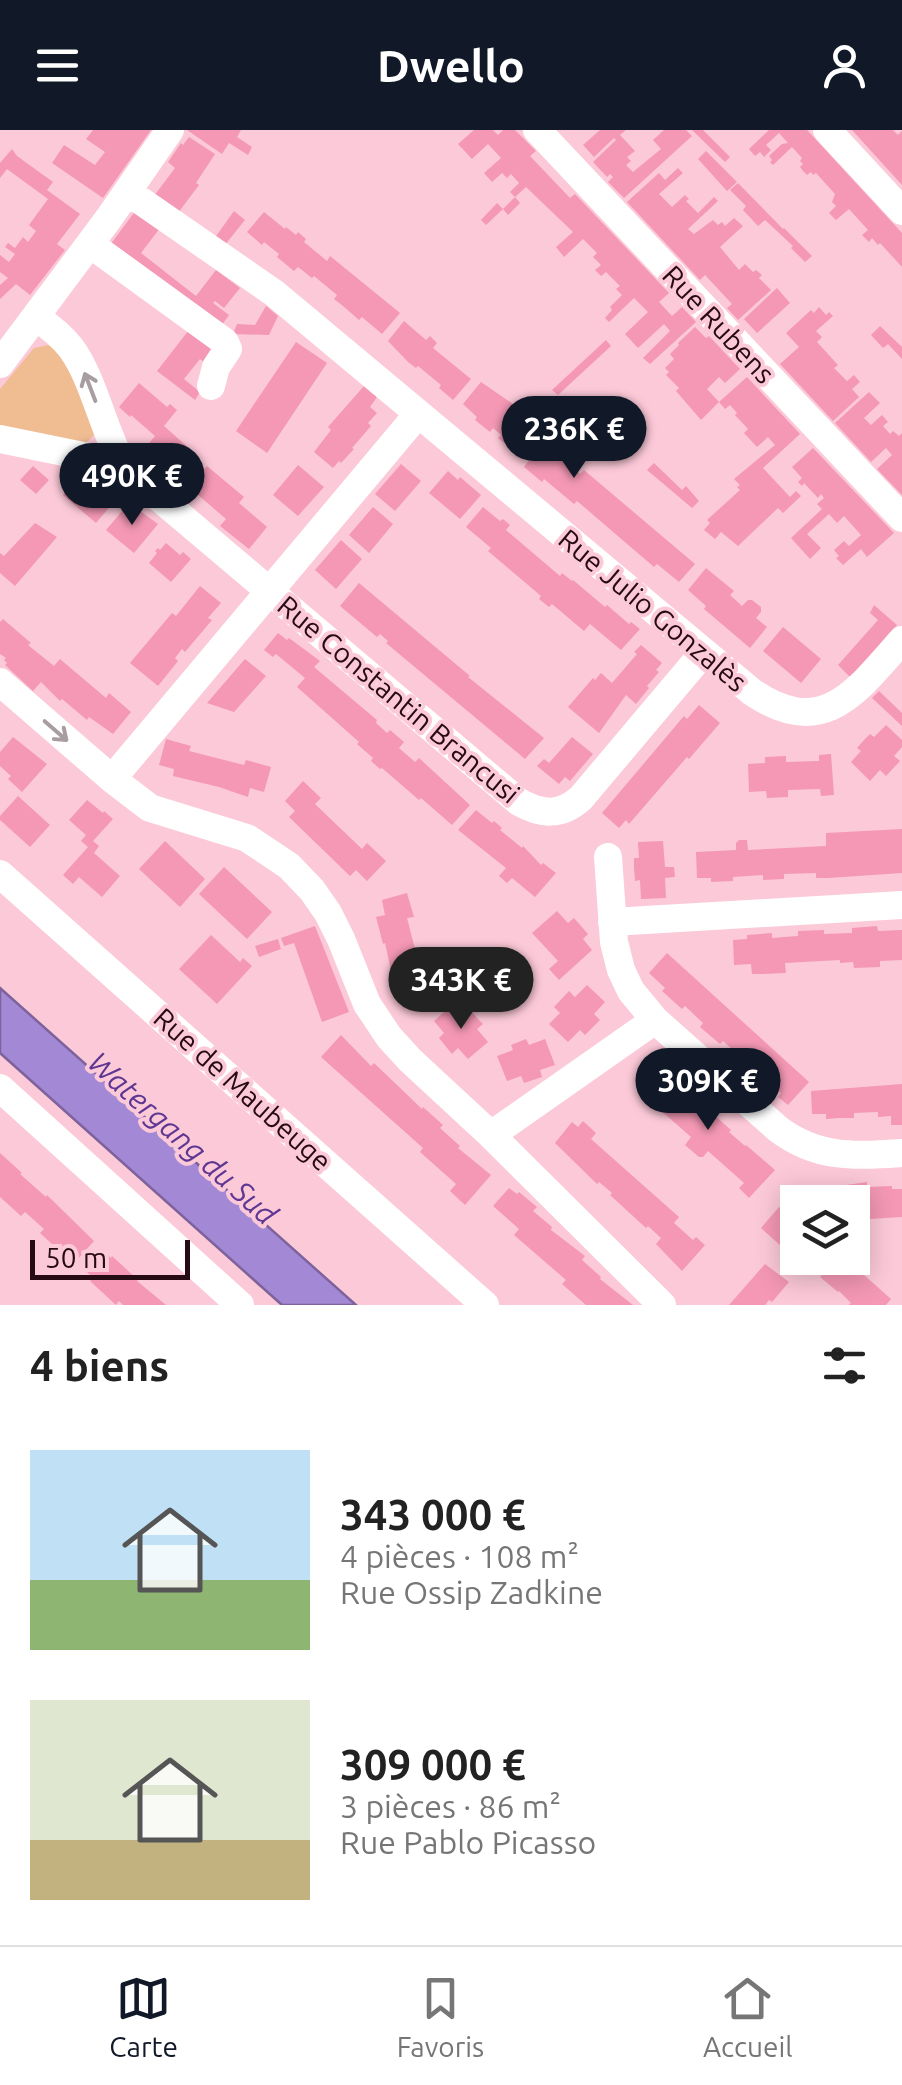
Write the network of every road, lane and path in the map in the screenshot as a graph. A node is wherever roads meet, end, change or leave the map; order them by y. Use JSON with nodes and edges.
{"nodes":[{"id":1,"x":170,"y":130,"type":"edge"},
{"id":2,"x":537,"y":130,"type":"edge"},
{"id":3,"x":828,"y":130,"type":"edge"},
{"id":4,"x":128,"y":192,"type":"junction"},
{"id":5,"x":902,"y":210,"type":"edge"},
{"id":6,"x":90,"y":244,"type":"junction"},
{"id":7,"x":36,"y":317,"type":"junction"},
{"id":8,"x":2,"y":358,"type":"edge"},
{"id":9,"x":211,"y":386,"type":"dead end"},
{"id":10,"x":418,"y":414,"type":"junction"},
{"id":11,"x":0,"y":439,"type":"edge"},
{"id":12,"x":126,"y":469,"type":"junction"},
{"id":13,"x":902,"y":518,"type":"edge"},
{"id":14,"x":270,"y":590,"type":"junction"},
{"id":15,"x":902,"y":640,"type":"edge"},
{"id":16,"x":704,"y":652,"type":"junction"},
{"id":17,"x":0,"y":682,"type":"edge"},
{"id":18,"x":112,"y":779,"type":"junction"},
{"id":19,"x":608,"y":857,"type":"dead end"},
{"id":20,"x":0,"y":874,"type":"edge"},
{"id":21,"x":902,"y":905,"type":"edge"},
{"id":22,"x":612,"y":922,"type":"junction"},
{"id":23,"x":655,"y":1020,"type":"junction"},
{"id":24,"x":0,"y":1088,"type":"edge"},
{"id":25,"x":491,"y":1135,"type":"junction"},
{"id":26,"x":902,"y":1154,"type":"edge"},
{"id":27,"x":240,"y":1305,"type":"edge"},
{"id":28,"x":485,"y":1305,"type":"edge"},
{"id":29,"x":662,"y":1305,"type":"edge"}],
"edges":[{"from":1,"to":4,"type":"street"},
{"from":2,"to":13,"type":"street","name":"Rue Rubens"},
{"from":3,"to":5,"type":"street"},
{"from":4,"to":6,"type":"street"},
{"from":4,"to":10,"type":"street","name":"Rue Julio Gonzalès"},
{"from":6,"to":7,"type":"street"},
{"from":6,"to":9,"type":"street"},
{"from":7,"to":8,"type":"street"},
{"from":12,"to":7,"type":"street","name":"Rue Constantin Brancusi","one_way":true},
{"from":10,"to":14,"type":"street"},
{"from":10,"to":16,"type":"street","name":"Rue Julio Gonzalès"},
{"from":11,"to":12,"type":"street","name":"Rue Constantin Brancusi"},
{"from":12,"to":14,"type":"street","name":"Rue Constantin Brancusi"},
{"from":14,"to":16,"type":"street","name":"Rue Constantin Brancusi"},
{"from":14,"to":18,"type":"street"},
{"from":15,"to":16,"type":"street","name":"Rue Julio Gonzalès"},
{"from":17,"to":18,"type":"street","one_way":true},
{"from":18,"to":25,"type":"street"},
{"from":19,"to":22,"type":"street"},
{"from":20,"to":28,"type":"street","name":"Rue de Maubeuge"},
{"from":21,"to":22,"type":"street"},
{"from":22,"to":23,"type":"street"},
{"from":23,"to":25,"type":"street"},
{"from":23,"to":26,"type":"street"},
{"from":24,"to":27,"type":"street"},
{"from":25,"to":29,"type":"street"}]}
